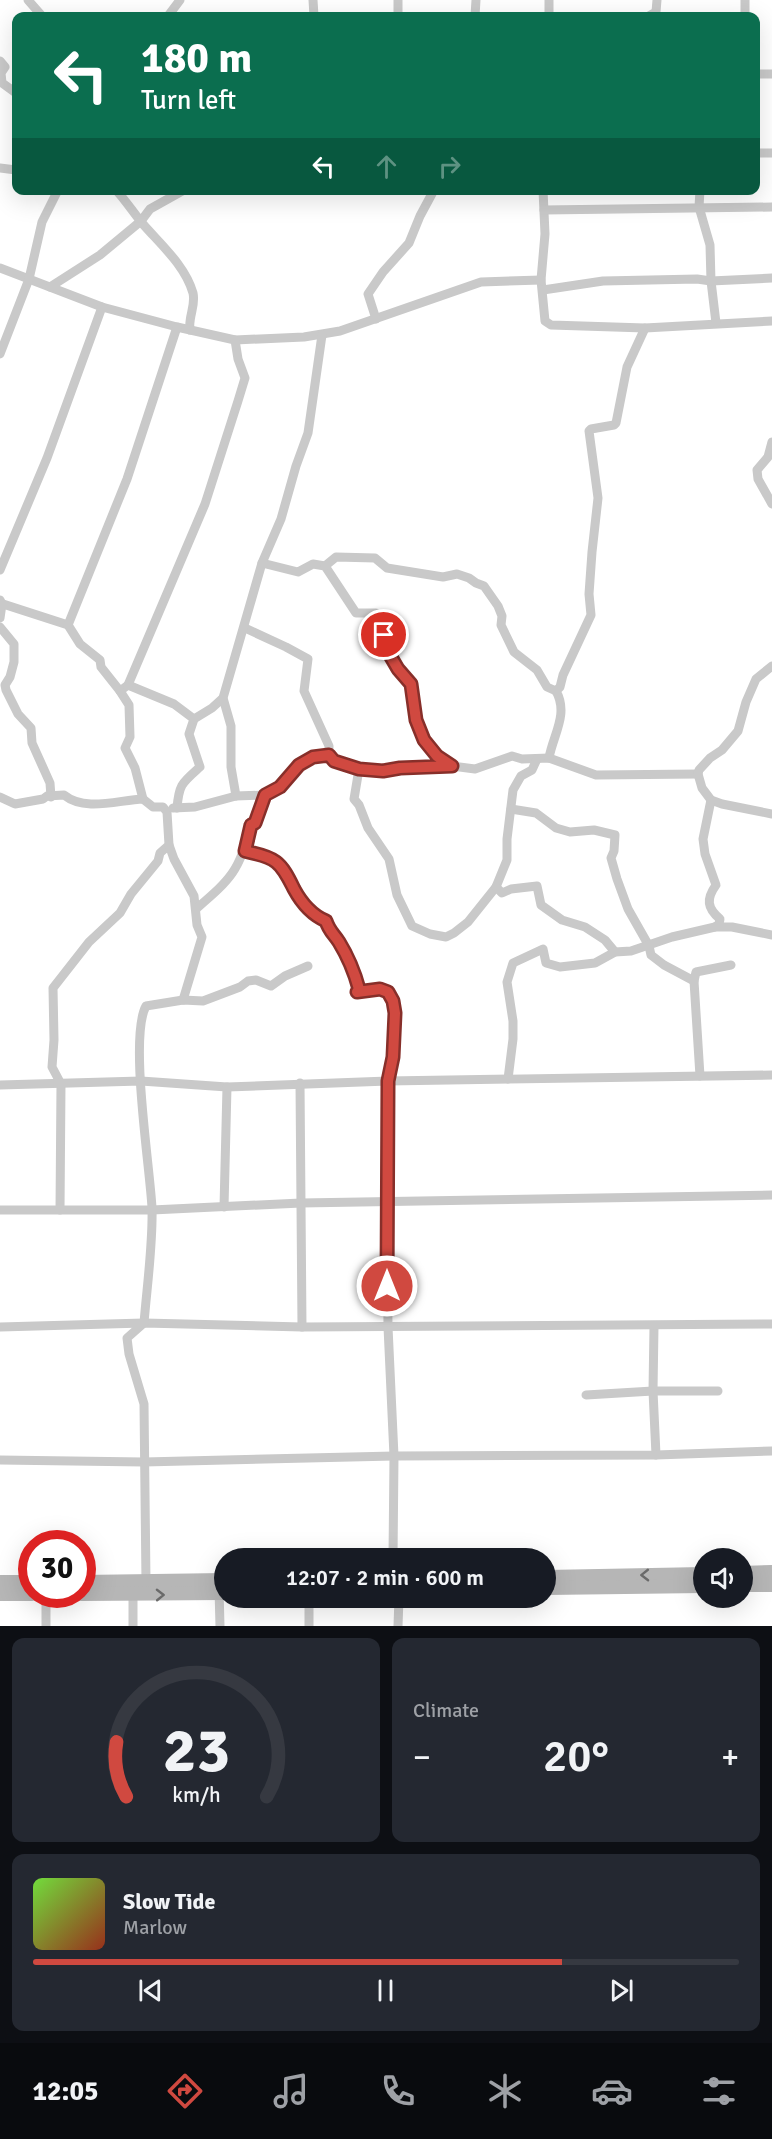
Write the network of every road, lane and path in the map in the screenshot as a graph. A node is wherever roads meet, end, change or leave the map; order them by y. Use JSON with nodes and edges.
{"nodes":[{"id":1,"x":28,"y":0,"type":"edge"},
{"id":2,"x":38,"y":12,"type":"edge"},
{"id":3,"x":0,"y":61,"type":"edge"},
{"id":4,"x":12,"y":90,"type":"edge"},
{"id":5,"x":56,"y":195,"type":"edge"},
{"id":6,"x":121,"y":195,"type":"edge"},
{"id":7,"x":175,"y":195,"type":"edge"},
{"id":8,"x":431,"y":195,"type":"edge"},
{"id":9,"x":543,"y":195,"type":"edge"},
{"id":10,"x":699,"y":195,"type":"edge"},
{"id":11,"x":699,"y":207,"type":"junction"},
{"id":12,"x":772,"y":207,"type":"edge"},
{"id":13,"x":544,"y":210,"type":"junction"},
{"id":14,"x":141,"y":221,"type":"junction"},
{"id":15,"x":0,"y":268,"type":"edge"},
{"id":16,"x":772,"y":278,"type":"edge"},
{"id":17,"x":29,"y":279,"type":"junction"},
{"id":18,"x":711,"y":281,"type":"junction"},
{"id":19,"x":542,"y":285,"type":"junction"},
{"id":20,"x":50,"y":286,"type":"junction"},
{"id":21,"x":102,"y":307,"type":"junction"},
{"id":22,"x":376,"y":319,"type":"junction"},
{"id":23,"x":772,"y":321,"type":"edge"},
{"id":24,"x":716,"y":323,"type":"junction"},
{"id":25,"x":177,"y":327,"type":"junction"},
{"id":26,"x":645,"y":328,"type":"junction"},
{"id":27,"x":190,"y":330,"type":"junction"},
{"id":28,"x":322,"y":335,"type":"junction"},
{"id":29,"x":235,"y":340,"type":"junction"},
{"id":30,"x":0,"y":354,"type":"edge"},
{"id":31,"x":772,"y":442,"type":"edge"},
{"id":32,"x":772,"y":504,"type":"edge"},
{"id":33,"x":262,"y":563,"type":"junction"},
{"id":34,"x":325,"y":566,"type":"junction"},
{"id":35,"x":0,"y":570,"type":"edge"},
{"id":36,"x":1,"y":602,"type":"edge"},
{"id":37,"x":0,"y":618,"type":"edge"},
{"id":38,"x":68,"y":625,"type":"junction"},
{"id":39,"x":0,"y":627,"type":"edge"},
{"id":40,"x":245,"y":628,"type":"junction"},
{"id":41,"x":772,"y":666,"type":"edge"},
{"id":42,"x":124,"y":688,"type":"junction"},
{"id":43,"x":556,"y":692,"type":"junction"},
{"id":44,"x":224,"y":698,"type":"junction"},
{"id":45,"x":194,"y":719,"type":"junction"},
{"id":46,"x":329,"y":755,"type":"junction"},
{"id":47,"x":549,"y":758,"type":"junction"},
{"id":48,"x":537,"y":759,"type":"junction"},
{"id":49,"x":452,"y":766,"type":"junction"},
{"id":50,"x":359,"y":769,"type":"junction"},
{"id":51,"x":698,"y":774,"type":"junction"},
{"id":52,"x":265,"y":795,"type":"junction"},
{"id":53,"x":236,"y":796,"type":"junction"},
{"id":54,"x":0,"y":797,"type":"edge"},
{"id":55,"x":51,"y":797,"type":"junction"},
{"id":56,"x":143,"y":799,"type":"junction"},
{"id":57,"x":711,"y":800,"type":"junction"},
{"id":58,"x":177,"y":808,"type":"junction"},
{"id":59,"x":511,"y":808,"type":"junction"},
{"id":60,"x":167,"y":812,"type":"junction"},
{"id":61,"x":772,"y":814,"type":"edge"},
{"id":62,"x":169,"y":845,"type":"junction"},
{"id":63,"x":245,"y":851,"type":"junction"},
{"id":64,"x":496,"y":887,"type":"junction"},
{"id":65,"x":197,"y":908,"type":"junction"},
{"id":66,"x":714,"y":927,"type":"junction"},
{"id":67,"x":772,"y":935,"type":"edge"},
{"id":68,"x":649,"y":946,"type":"junction"},
{"id":69,"x":615,"y":952,"type":"junction"},
{"id":70,"x":731,"y":965,"type":"dead end"},
{"id":71,"x":308,"y":966,"type":"dead end"},
{"id":72,"x":694,"y":981,"type":"junction"},
{"id":73,"x":183,"y":1000,"type":"junction"},
{"id":74,"x":772,"y":1075,"type":"edge"},
{"id":75,"x":700,"y":1076,"type":"junction"},
{"id":76,"x":508,"y":1079,"type":"junction"},
{"id":77,"x":141,"y":1081,"type":"junction"},
{"id":78,"x":388,"y":1081,"type":"junction"},
{"id":79,"x":300,"y":1083,"type":"junction"},
{"id":80,"x":61,"y":1084,"type":"junction"},
{"id":81,"x":0,"y":1085,"type":"edge"},
{"id":82,"x":227,"y":1087,"type":"junction"},
{"id":83,"x":772,"y":1195,"type":"edge"},
{"id":84,"x":301,"y":1203,"type":"junction"},
{"id":85,"x":387,"y":1203,"type":"junction"},
{"id":86,"x":224,"y":1207,"type":"junction"},
{"id":87,"x":0,"y":1210,"type":"edge"},
{"id":88,"x":60,"y":1210,"type":"junction"},
{"id":89,"x":152,"y":1210,"type":"junction"},
{"id":90,"x":144,"y":1323,"type":"junction"},
{"id":91,"x":772,"y":1324,"type":"edge"},
{"id":92,"x":654,"y":1326,"type":"junction"},
{"id":93,"x":0,"y":1327,"type":"edge"},
{"id":94,"x":302,"y":1327,"type":"junction"},
{"id":95,"x":388,"y":1327,"type":"junction"},
{"id":96,"x":653,"y":1391,"type":"junction"},
{"id":97,"x":718,"y":1391,"type":"dead end"},
{"id":98,"x":586,"y":1395,"type":"dead end"},
{"id":99,"x":772,"y":1451,"type":"edge"},
{"id":100,"x":656,"y":1455,"type":"junction"},
{"id":101,"x":394,"y":1456,"type":"junction"},
{"id":102,"x":0,"y":1460,"type":"edge"},
{"id":103,"x":144,"y":1462,"type":"junction"},
{"id":104,"x":393,"y":1548,"type":"edge"},
{"id":105,"x":772,"y":1572,"type":"edge"},
{"id":106,"x":753,"y":1573,"type":"edge"},
{"id":107,"x":693,"y":1575,"type":"edge"},
{"id":108,"x":556,"y":1578,"type":"edge"},
{"id":109,"x":609,"y":1581,"type":"junction"},
{"id":110,"x":0,"y":1582,"type":"edge"},
{"id":111,"x":18,"y":1582,"type":"edge"},
{"id":112,"x":96,"y":1583,"type":"edge"},
{"id":113,"x":693,"y":1585,"type":"edge"},
{"id":114,"x":753,"y":1585,"type":"edge"},
{"id":115,"x":772,"y":1585,"type":"edge"},
{"id":116,"x":137,"y":1586,"type":"junction"},
{"id":117,"x":214,"y":1586,"type":"edge"},
{"id":118,"x":556,"y":1587,"type":"edge"},
{"id":119,"x":96,"y":1592,"type":"edge"},
{"id":120,"x":0,"y":1594,"type":"edge"},
{"id":121,"x":18,"y":1594,"type":"edge"},
{"id":122,"x":46,"y":1608,"type":"edge"},
{"id":123,"x":221,"y":1608,"type":"edge"},
{"id":124,"x":309,"y":1608,"type":"edge"},
{"id":125,"x":399,"y":1608,"type":"edge"},
{"id":126,"x":46,"y":1626,"type":"edge"},
{"id":127,"x":133,"y":1626,"type":"edge"},
{"id":128,"x":220,"y":1626,"type":"edge"},
{"id":129,"x":309,"y":1626,"type":"edge"},
{"id":130,"x":398,"y":1626,"type":"edge"}],
"edges":[{"from":1,"to":2,"type":"street"},
{"from":3,"to":4,"type":"street"},
{"from":5,"to":17,"type":"street"},
{"from":6,"to":14,"type":"street"},
{"from":7,"to":14,"type":"street"},
{"from":8,"to":22,"type":"street"},
{"from":9,"to":13,"type":"street"},
{"from":10,"to":11,"type":"street"},
{"from":11,"to":12,"type":"street"},
{"from":11,"to":13,"type":"street"},
{"from":11,"to":18,"type":"street"},
{"from":13,"to":19,"type":"street"},
{"from":14,"to":20,"type":"street"},
{"from":14,"to":27,"type":"street"},
{"from":15,"to":17,"type":"street"},
{"from":16,"to":18,"type":"street"},
{"from":17,"to":20,"type":"street"},
{"from":17,"to":30,"type":"street"},
{"from":18,"to":19,"type":"street"},
{"from":18,"to":24,"type":"street"},
{"from":19,"to":22,"type":"street"},
{"from":19,"to":26,"type":"street"},
{"from":20,"to":21,"type":"street"},
{"from":21,"to":25,"type":"street"},
{"from":21,"to":35,"type":"street"},
{"from":22,"to":28,"type":"street"},
{"from":23,"to":24,"type":"street"},
{"from":24,"to":26,"type":"street"},
{"from":25,"to":27,"type":"street"},
{"from":25,"to":38,"type":"street"},
{"from":26,"to":43,"type":"street"},
{"from":27,"to":29,"type":"street"},
{"from":28,"to":29,"type":"street"},
{"from":28,"to":33,"type":"street"},
{"from":29,"to":42,"type":"street"},
{"from":31,"to":32,"type":"street"},
{"from":33,"to":34,"type":"street"},
{"from":33,"to":40,"type":"street"},
{"from":34,"to":43,"type":"street"},
{"from":34,"to":49,"type":"street"},
{"from":36,"to":37,"type":"street"},
{"from":36,"to":38,"type":"street"},
{"from":38,"to":42,"type":"street"},
{"from":39,"to":55,"type":"street"},
{"from":40,"to":44,"type":"street"},
{"from":40,"to":46,"type":"street"},
{"from":41,"to":51,"type":"street"},
{"from":42,"to":45,"type":"street"},
{"from":42,"to":56,"type":"street"},
{"from":43,"to":47,"type":"street"},
{"from":44,"to":45,"type":"street"},
{"from":44,"to":53,"type":"street"},
{"from":45,"to":58,"type":"street"},
{"from":46,"to":50,"type":"street"},
{"from":46,"to":52,"type":"street"},
{"from":47,"to":48,"type":"street"},
{"from":47,"to":51,"type":"street"},
{"from":48,"to":49,"type":"street"},
{"from":48,"to":59,"type":"street"},
{"from":49,"to":50,"type":"street"},
{"from":50,"to":64,"type":"street"},
{"from":51,"to":57,"type":"street"},
{"from":52,"to":53,"type":"street"},
{"from":52,"to":63,"type":"street"},
{"from":53,"to":58,"type":"street"},
{"from":54,"to":55,"type":"street"},
{"from":55,"to":56,"type":"street"},
{"from":56,"to":60,"type":"street"},
{"from":57,"to":61,"type":"street"},
{"from":57,"to":66,"type":"street"},
{"from":58,"to":60,"type":"street"},
{"from":59,"to":64,"type":"street"},
{"from":59,"to":68,"type":"street"},
{"from":60,"to":62,"type":"street"},
{"from":62,"to":65,"type":"street"},
{"from":62,"to":80,"type":"street"},
{"from":63,"to":65,"type":"street"},
{"from":63,"to":78,"type":"street"},
{"from":64,"to":69,"type":"street"},
{"from":65,"to":73,"type":"street"},
{"from":66,"to":67,"type":"street"},
{"from":66,"to":68,"type":"street"},
{"from":68,"to":69,"type":"street"},
{"from":68,"to":72,"type":"street"},
{"from":69,"to":76,"type":"street"},
{"from":70,"to":72,"type":"street"},
{"from":71,"to":73,"type":"street"},
{"from":72,"to":75,"type":"street"},
{"from":73,"to":77,"type":"street"},
{"from":74,"to":75,"type":"street"},
{"from":75,"to":76,"type":"street"},
{"from":76,"to":78,"type":"street"},
{"from":77,"to":80,"type":"street"},
{"from":77,"to":82,"type":"street"},
{"from":77,"to":89,"type":"street"},
{"from":78,"to":79,"type":"street"},
{"from":78,"to":85,"type":"street"},
{"from":79,"to":82,"type":"street"},
{"from":79,"to":84,"type":"street"},
{"from":80,"to":81,"type":"street"},
{"from":80,"to":88,"type":"street"},
{"from":82,"to":86,"type":"street"},
{"from":83,"to":85,"type":"street"},
{"from":84,"to":85,"type":"street"},
{"from":84,"to":86,"type":"street"},
{"from":84,"to":94,"type":"street"},
{"from":85,"to":95,"type":"street"},
{"from":86,"to":89,"type":"street"},
{"from":87,"to":88,"type":"street"},
{"from":88,"to":89,"type":"street"},
{"from":89,"to":90,"type":"street"},
{"from":90,"to":93,"type":"street"},
{"from":90,"to":94,"type":"street"},
{"from":90,"to":103,"type":"street"},
{"from":91,"to":92,"type":"street"},
{"from":92,"to":95,"type":"street"},
{"from":92,"to":96,"type":"street"},
{"from":94,"to":95,"type":"street"},
{"from":95,"to":101,"type":"street"},
{"from":96,"to":97,"type":"street"},
{"from":96,"to":98,"type":"street"},
{"from":96,"to":100,"type":"street"},
{"from":99,"to":100,"type":"street"},
{"from":100,"to":101,"type":"street"},
{"from":101,"to":103,"type":"street"},
{"from":101,"to":104,"type":"street"},
{"from":102,"to":103,"type":"street"},
{"from":103,"to":116,"type":"street"},
{"from":105,"to":106,"type":"main road"},
{"from":107,"to":109,"type":"main road","one_way":true},
{"from":108,"to":109,"type":"main road"},
{"from":109,"to":113,"type":"main road"},
{"from":109,"to":118,"type":"main road"},
{"from":110,"to":111,"type":"main road"},
{"from":112,"to":116,"type":"main road"},
{"from":114,"to":115,"type":"main road"},
{"from":116,"to":117,"type":"main road"},
{"from":116,"to":119,"type":"main road"},
{"from":116,"to":127,"type":"street"},
{"from":120,"to":121,"type":"main road"},
{"from":122,"to":126,"type":"street"},
{"from":123,"to":128,"type":"street"},
{"from":124,"to":129,"type":"street"},
{"from":125,"to":130,"type":"street"}]}
